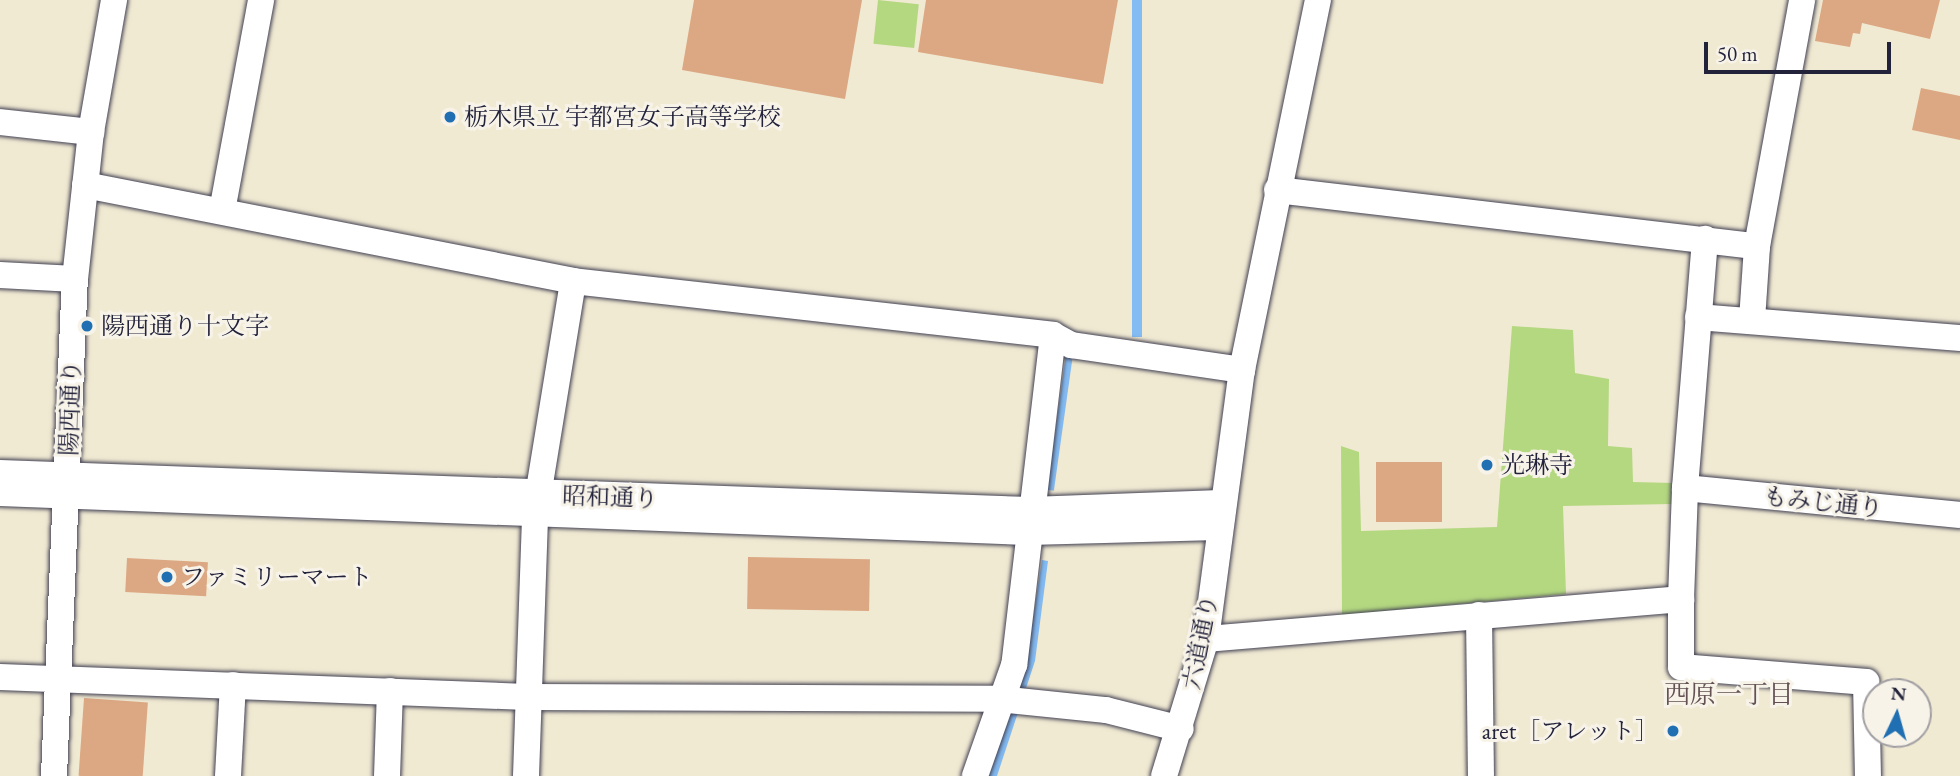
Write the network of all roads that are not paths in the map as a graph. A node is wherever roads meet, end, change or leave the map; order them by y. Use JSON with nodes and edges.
{"nodes":[{"id":1,"x":114,"y":0,"type":"edge"},
{"id":2,"x":261,"y":0,"type":"edge"},
{"id":3,"x":1318,"y":0,"type":"edge"},
{"id":4,"x":1802,"y":0,"type":"edge"},
{"id":5,"x":0,"y":122,"type":"edge"},
{"id":6,"x":91,"y":132,"type":"junction"},
{"id":7,"x":85,"y":185,"type":"junction"},
{"id":8,"x":1277,"y":190,"type":"junction"},
{"id":9,"x":222,"y":211,"type":"junction"},
{"id":10,"x":1705,"y":239,"type":"junction"},
{"id":11,"x":1757,"y":246,"type":"junction"},
{"id":12,"x":0,"y":275,"type":"edge"},
{"id":13,"x":75,"y":279,"type":"junction"},
{"id":14,"x":573,"y":281,"type":"junction"},
{"id":15,"x":1698,"y":317,"type":"junction"},
{"id":16,"x":1752,"y":320,"type":"junction"},
{"id":17,"x":1053,"y":335,"type":"junction"},
{"id":18,"x":1960,"y":338,"type":"edge"},
{"id":19,"x":1241,"y":370,"type":"junction"},
{"id":20,"x":0,"y":474,"type":"edge"},
{"id":21,"x":67,"y":486,"type":"junction"},
{"id":22,"x":1685,"y":488,"type":"junction"},
{"id":23,"x":0,"y":493,"type":"edge"},
{"id":24,"x":536,"y":504,"type":"junction"},
{"id":25,"x":1219,"y":515,"type":"junction"},
{"id":26,"x":1960,"y":515,"type":"edge"},
{"id":27,"x":1029,"y":521,"type":"junction"},
{"id":28,"x":1681,"y":599,"type":"junction"},
{"id":29,"x":1479,"y":615,"type":"junction"},
{"id":30,"x":1206,"y":639,"type":"junction"},
{"id":31,"x":0,"y":677,"type":"edge"},
{"id":32,"x":58,"y":677,"type":"junction"},
{"id":33,"x":233,"y":685,"type":"junction"},
{"id":34,"x":390,"y":691,"type":"junction"},
{"id":35,"x":527,"y":697,"type":"junction"},
{"id":36,"x":999,"y":699,"type":"junction"},
{"id":37,"x":1181,"y":729,"type":"junction"},
{"id":38,"x":54,"y":776,"type":"edge"},
{"id":39,"x":229,"y":776,"type":"edge"},
{"id":40,"x":387,"y":776,"type":"edge"},
{"id":41,"x":526,"y":776,"type":"edge"},
{"id":42,"x":975,"y":776,"type":"edge"},
{"id":43,"x":1164,"y":776,"type":"edge"},
{"id":44,"x":1481,"y":776,"type":"edge"},
{"id":45,"x":1868,"y":776,"type":"edge"}],
"edges":[{"from":1,"to":6,"type":"street","name":"陽西通り"},
{"from":2,"to":9,"type":"street"},
{"from":3,"to":8,"type":"street","name":"六道通り"},
{"from":4,"to":11,"type":"street"},
{"from":5,"to":6,"type":"street"},
{"from":6,"to":7,"type":"street","name":"陽西通り"},
{"from":7,"to":9,"type":"street"},
{"from":7,"to":13,"type":"street","name":"陽西通り"},
{"from":8,"to":10,"type":"street"},
{"from":8,"to":19,"type":"street","name":"六道通り"},
{"from":9,"to":14,"type":"street"},
{"from":10,"to":11,"type":"street"},
{"from":10,"to":15,"type":"street"},
{"from":11,"to":16,"type":"street"},
{"from":12,"to":13,"type":"street"},
{"from":13,"to":21,"type":"street","name":"陽西通り"},
{"from":14,"to":17,"type":"street"},
{"from":14,"to":24,"type":"street"},
{"from":15,"to":16,"type":"street"},
{"from":15,"to":22,"type":"street"},
{"from":16,"to":18,"type":"street"},
{"from":17,"to":19,"type":"street"},
{"from":17,"to":27,"type":"street"},
{"from":19,"to":25,"type":"street","name":"六道通り"},
{"from":20,"to":21,"type":"street","name":"昭和通り"},
{"from":21,"to":23,"type":"street","name":"昭和通り"},
{"from":21,"to":24,"type":"street","name":"昭和通り"},
{"from":21,"to":32,"type":"street","name":"陽西通り"},
{"from":22,"to":26,"type":"street","name":"もみじ通り"},
{"from":22,"to":28,"type":"street"},
{"from":24,"to":27,"type":"street","name":"昭和通り"},
{"from":24,"to":35,"type":"street"},
{"from":25,"to":27,"type":"street","name":"昭和通り"},
{"from":25,"to":30,"type":"street","name":"六道通り"},
{"from":27,"to":36,"type":"street"},
{"from":28,"to":29,"type":"street"},
{"from":28,"to":45,"type":"street"},
{"from":29,"to":30,"type":"street"},
{"from":29,"to":44,"type":"street"},
{"from":30,"to":37,"type":"street","name":"六道通り"},
{"from":31,"to":32,"type":"street"},
{"from":32,"to":33,"type":"street"},
{"from":32,"to":38,"type":"street","name":"陽西通り"},
{"from":33,"to":34,"type":"street"},
{"from":33,"to":39,"type":"street"},
{"from":34,"to":35,"type":"street"},
{"from":34,"to":40,"type":"street"},
{"from":35,"to":36,"type":"street"},
{"from":35,"to":41,"type":"street"},
{"from":36,"to":37,"type":"street"},
{"from":36,"to":42,"type":"street"},
{"from":37,"to":43,"type":"street","name":"六道通り"}]}
